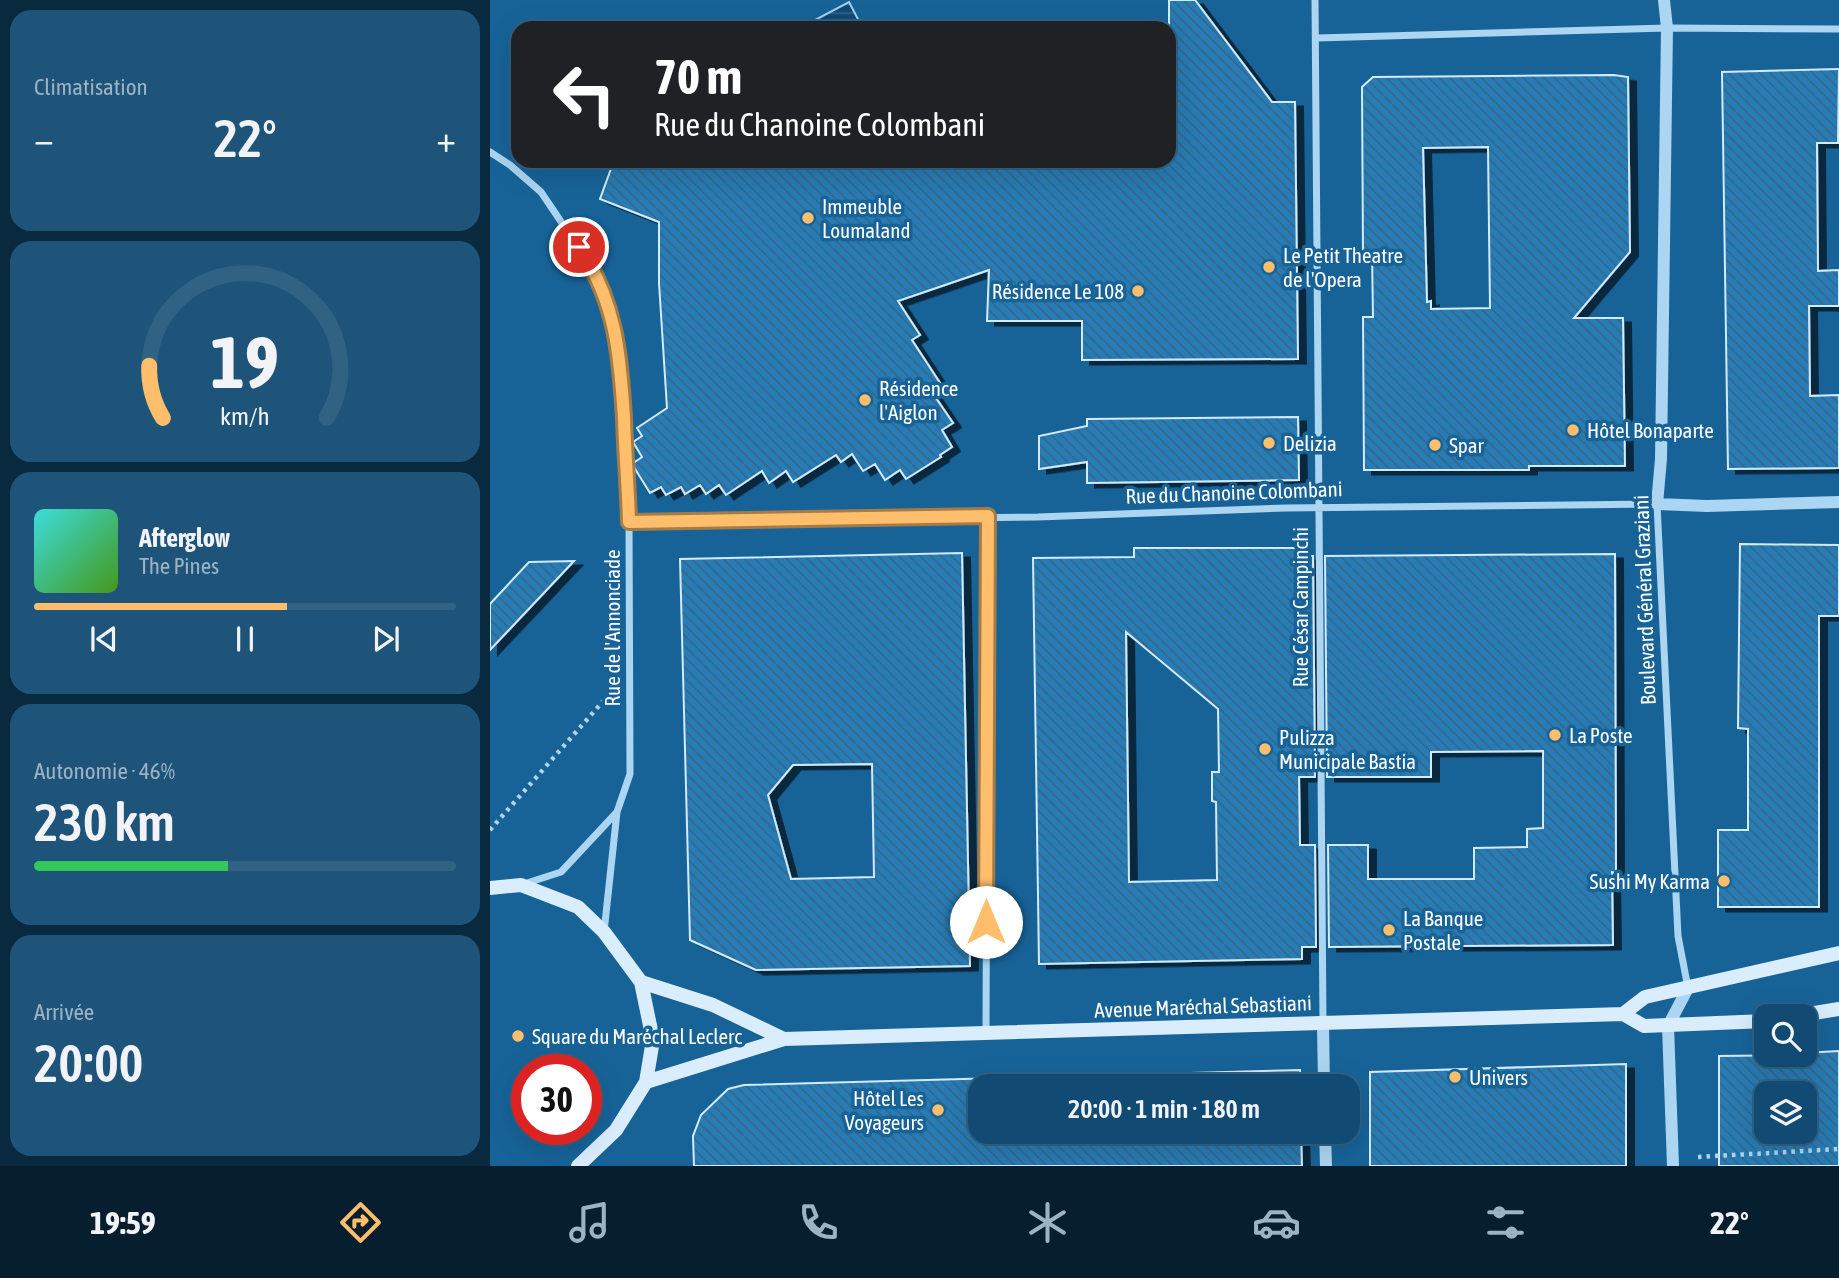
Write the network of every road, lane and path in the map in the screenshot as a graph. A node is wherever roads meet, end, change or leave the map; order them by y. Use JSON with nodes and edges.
{"nodes":[{"id":1,"x":1315,"y":0,"type":"edge"},
{"id":2,"x":1664,"y":0,"type":"edge"},
{"id":3,"x":1667,"y":28,"type":"junction"},
{"id":4,"x":1839,"y":29,"type":"edge"},
{"id":5,"x":1317,"y":38,"type":"junction"},
{"id":6,"x":490,"y":152,"type":"edge"},
{"id":7,"x":511,"y":166,"type":"edge"},
{"id":8,"x":513,"y":168,"type":"edge"},
{"id":9,"x":1839,"y":502,"type":"edge"},
{"id":10,"x":1657,"y":504,"type":"junction"},
{"id":11,"x":1319,"y":508,"type":"junction"},
{"id":12,"x":988,"y":516,"type":"junction"},
{"id":13,"x":629,"y":522,"type":"junction"},
{"id":14,"x":630,"y":677,"type":"junction"},
{"id":15,"x":617,"y":812,"type":"junction"},
{"id":16,"x":490,"y":830,"type":"edge"},
{"id":17,"x":521,"y":885,"type":"junction"},
{"id":18,"x":490,"y":888,"type":"edge"},
{"id":19,"x":604,"y":933,"type":"junction"},
{"id":20,"x":1839,"y":953,"type":"edge"},
{"id":21,"x":640,"y":982,"type":"junction"},
{"id":22,"x":1688,"y":988,"type":"junction"},
{"id":23,"x":1839,"y":1009,"type":"edge"},
{"id":24,"x":1817,"y":1013,"type":"edge"},
{"id":25,"x":1623,"y":1014,"type":"junction"},
{"id":26,"x":1754,"y":1022,"type":"edge"},
{"id":27,"x":1323,"y":1024,"type":"junction"},
{"id":28,"x":1668,"y":1026,"type":"junction"},
{"id":29,"x":986,"y":1033,"type":"junction"},
{"id":30,"x":784,"y":1039,"type":"junction"},
{"id":31,"x":1324,"y":1074,"type":"edge"},
{"id":32,"x":646,"y":1082,"type":"junction"},
{"id":33,"x":1325,"y":1144,"type":"edge"},
{"id":34,"x":1839,"y":1149,"type":"edge"},
{"id":35,"x":1673,"y":1162,"type":"edge"},
{"id":36,"x":579,"y":1166,"type":"edge"},
{"id":37,"x":1326,"y":1166,"type":"edge"}],
"edges":[{"from":1,"to":5,"type":"street","name":"Rue César Campinchi"},
{"from":2,"to":3,"type":"street","name":"Boulevard Général Graziani"},
{"from":3,"to":4,"type":"street"},
{"from":3,"to":5,"type":"street"},
{"from":3,"to":10,"type":"street","name":"Boulevard Général Graziani"},
{"from":5,"to":11,"type":"street","name":"Rue César Campinchi"},
{"from":6,"to":7,"type":"street","name":"Rue de l'Annonciade"},
{"from":8,"to":13,"type":"street","name":"Rue de l'Annonciade"},
{"from":9,"to":10,"type":"street","name":"Rue du Chanoine Colombani"},
{"from":10,"to":11,"type":"street","name":"Rue du Chanoine Colombani"},
{"from":10,"to":22,"type":"street","name":"Boulevard Général Graziani"},
{"from":11,"to":12,"type":"street","name":"Rue du Chanoine Colombani"},
{"from":11,"to":27,"type":"street","name":"Rue César Campinchi"},
{"from":12,"to":13,"type":"street","name":"Rue du Chanoine Colombani"},
{"from":12,"to":29,"type":"street"},
{"from":13,"to":14,"type":"street","name":"Rue de l'Annonciade"},
{"from":14,"to":15,"type":"street","name":"Rue de l'Annonciade"},
{"from":14,"to":16,"type":"path"},
{"from":15,"to":17,"type":"street","name":"Rue de l'Annonciade"},
{"from":15,"to":19,"type":"street","name":"Rue de l'Annonciade"},
{"from":17,"to":18,"type":"main road"},
{"from":17,"to":19,"type":"main road"},
{"from":19,"to":21,"type":"main road"},
{"from":20,"to":22,"type":"main road"},
{"from":21,"to":30,"type":"main road","name":"Avenue Maréchal Sebastiani"},
{"from":21,"to":32,"type":"main road"},
{"from":22,"to":25,"type":"main road"},
{"from":22,"to":28,"type":"street"},
{"from":23,"to":24,"type":"main road"},
{"from":25,"to":27,"type":"main road","name":"Avenue Maréchal Sebastiani"},
{"from":25,"to":28,"type":"main road","name":"Avenue Maréchal Sebastiani"},
{"from":26,"to":28,"type":"main road","name":"Avenue Maréchal Sebastiani"},
{"from":27,"to":29,"type":"main road","name":"Avenue Maréchal Sebastiani"},
{"from":27,"to":31,"type":"street","name":"Rue César Campinchi"},
{"from":28,"to":35,"type":"street"},
{"from":29,"to":30,"type":"main road","name":"Avenue Maréchal Sebastiani"},
{"from":30,"to":32,"type":"main road","name":"Avenue Maréchal Sebastiani"},
{"from":32,"to":36,"type":"main road"},
{"from":33,"to":37,"type":"street"},
{"from":34,"to":35,"type":"path"}]}
